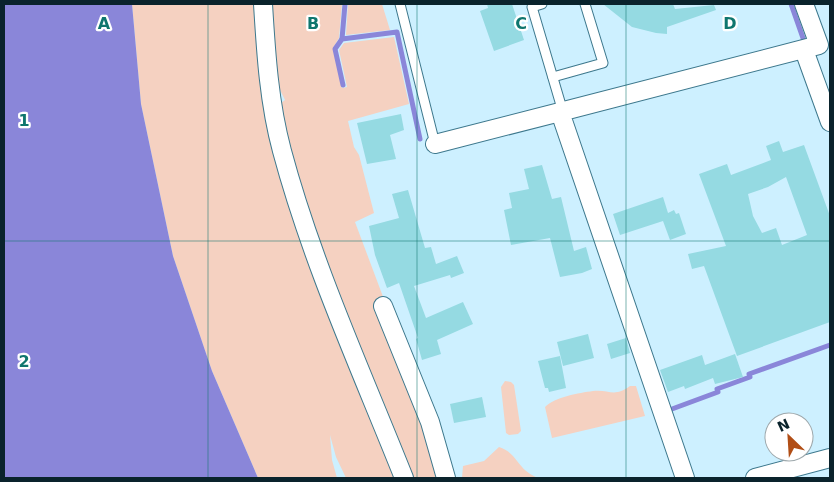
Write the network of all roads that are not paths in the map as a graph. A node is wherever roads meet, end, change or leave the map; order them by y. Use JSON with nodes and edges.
{"nodes":[{"id":1,"x":263,"y":4,"type":"edge"},
{"id":2,"x":400,"y":4,"type":"edge"},
{"id":3,"x":542,"y":4,"type":"edge"},
{"id":4,"x":586,"y":4,"type":"edge"},
{"id":5,"x":804,"y":4,"type":"edge"},
{"id":6,"x":804,"y":50,"type":"junction"},
{"id":7,"x":553,"y":78,"type":"junction"},
{"id":8,"x":562,"y":112,"type":"junction"},
{"id":9,"x":830,"y":122,"type":"edge"},
{"id":10,"x":435,"y":144,"type":"joint"},
{"id":11,"x":383,"y":306,"type":"dead end"},
{"id":12,"x":830,"y":458,"type":"edge"},
{"id":13,"x":404,"y":478,"type":"edge"},
{"id":14,"x":446,"y":478,"type":"edge"},
{"id":15,"x":685,"y":478,"type":"edge"},
{"id":16,"x":755,"y":478,"type":"edge"}],
"edges":[{"from":1,"to":13,"type":"street"},
{"from":2,"to":10,"type":"lane"},
{"from":3,"to":7,"type":"lane"},
{"from":4,"to":7,"type":"lane"},
{"from":5,"to":6,"type":"street"},
{"from":6,"to":8,"type":"street"},
{"from":6,"to":9,"type":"street"},
{"from":7,"to":8,"type":"lane"},
{"from":8,"to":10,"type":"street"},
{"from":8,"to":15,"type":"street"},
{"from":11,"to":14,"type":"street"},
{"from":12,"to":16,"type":"street"}]}
